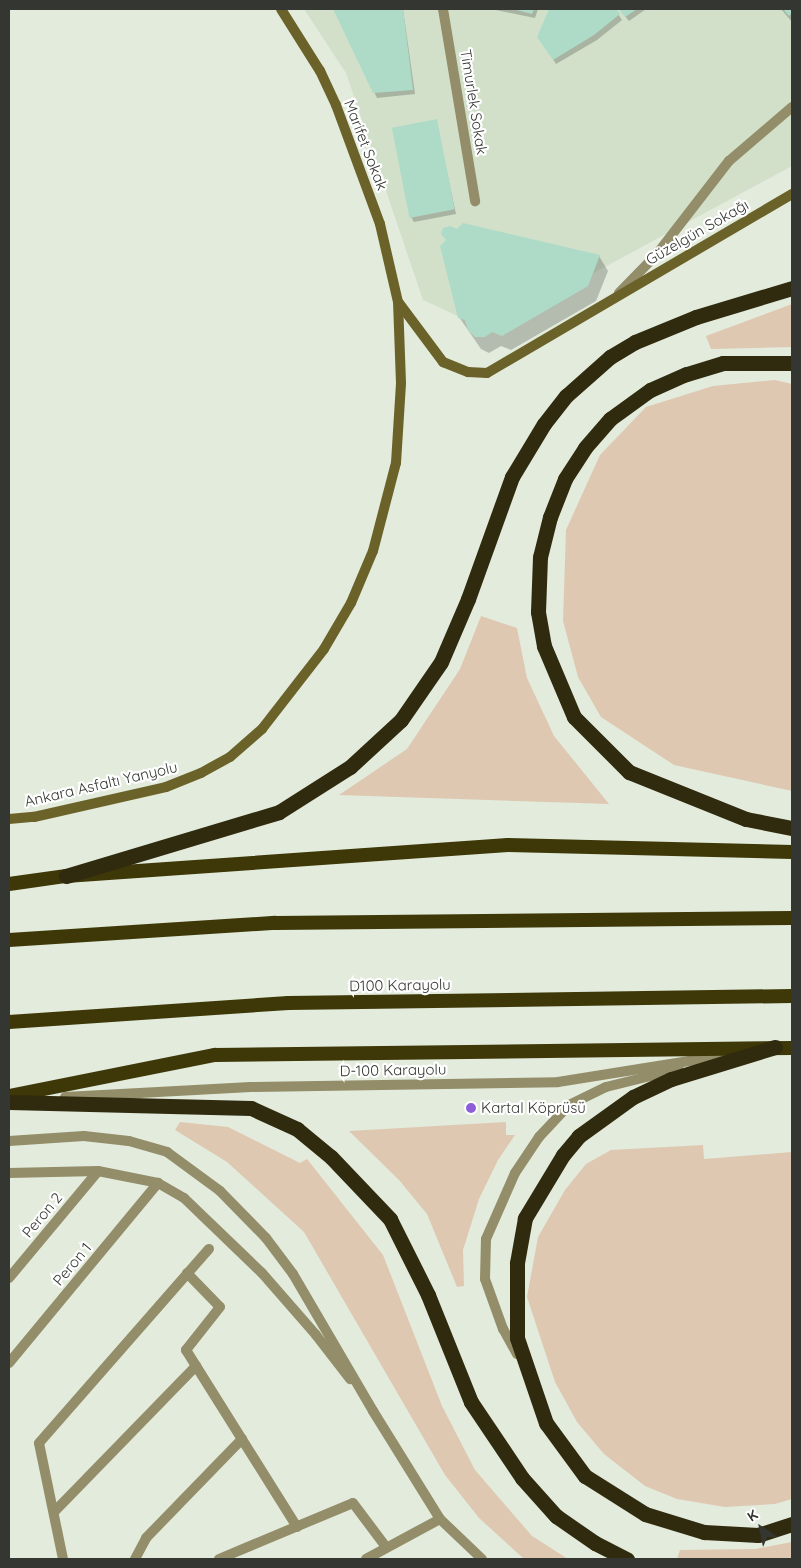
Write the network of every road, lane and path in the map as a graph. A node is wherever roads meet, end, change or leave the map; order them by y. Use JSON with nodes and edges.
{"nodes":[{"id":1,"x":281,"y":9,"type":"edge"},
{"id":2,"x":443,"y":9,"type":"edge"},
{"id":3,"x":792,"y":107,"type":"edge"},
{"id":4,"x":792,"y":194,"type":"edge"},
{"id":5,"x":475,"y":201,"type":"dead end"},
{"id":6,"x":792,"y":288,"type":"edge"},
{"id":7,"x":616,"y":296,"type":"junction"},
{"id":8,"x":398,"y":302,"type":"junction"},
{"id":9,"x":792,"y":363,"type":"edge"},
{"id":10,"x":9,"y":819,"type":"edge"},
{"id":11,"x":792,"y":828,"type":"edge"},
{"id":12,"x":792,"y":852,"type":"edge"},
{"id":13,"x":66,"y":876,"type":"junction"},
{"id":14,"x":9,"y":884,"type":"edge"},
{"id":15,"x":792,"y":918,"type":"edge"},
{"id":16,"x":9,"y":940,"type":"edge"},
{"id":17,"x":792,"y":996,"type":"edge"},
{"id":18,"x":9,"y":1022,"type":"edge"},
{"id":19,"x":775,"y":1047,"type":"junction"},
{"id":20,"x":792,"y":1048,"type":"edge"},
{"id":21,"x":9,"y":1099,"type":"edge"},
{"id":22,"x":9,"y":1141,"type":"edge"},
{"id":23,"x":98,"y":1171,"type":"junction"},
{"id":24,"x":13,"y":1173,"type":"edge"},
{"id":25,"x":9,"y":1182,"type":"edge"},
{"id":26,"x":158,"y":1183,"type":"junction"},
{"id":27,"x":209,"y":1249,"type":"dead end"},
{"id":28,"x":188,"y":1273,"type":"junction"},
{"id":29,"x":9,"y":1278,"type":"edge"},
{"id":30,"x":9,"y":1363,"type":"edge"},
{"id":31,"x":196,"y":1366,"type":"junction"},
{"id":32,"x":525,"y":1368,"type":"junction"},
{"id":33,"x":373,"y":1411,"type":"junction"},
{"id":34,"x":242,"y":1439,"type":"junction"},
{"id":35,"x":54,"y":1512,"type":"junction"},
{"id":36,"x":440,"y":1519,"type":"junction"},
{"id":37,"x":792,"y":1524,"type":"edge"},
{"id":38,"x":297,"y":1527,"type":"junction"},
{"id":39,"x":386,"y":1548,"type":"junction"},
{"id":40,"x":63,"y":1559,"type":"edge"},
{"id":41,"x":135,"y":1559,"type":"edge"},
{"id":42,"x":220,"y":1559,"type":"edge"},
{"id":43,"x":366,"y":1559,"type":"edge"},
{"id":44,"x":482,"y":1559,"type":"edge"},
{"id":45,"x":627,"y":1559,"type":"edge"}],
"edges":[{"from":1,"to":8,"type":"main road","name":"Marifet Sokak"},
{"from":2,"to":5,"type":"street","name":"Timurlek Sokak"},
{"from":3,"to":7,"type":"street"},
{"from":4,"to":7,"type":"main road","name":"Güzelgün Sokağı"},
{"from":6,"to":13,"type":"highway"},
{"from":7,"to":8,"type":"main road","name":"Güzelgün Sokağı"},
{"from":8,"to":10,"type":"main road","name":"Ankara Asfaltı Yanyolu"},
{"from":9,"to":11,"type":"highway"},
{"from":12,"to":13,"type":"highway"},
{"from":13,"to":14,"type":"highway"},
{"from":15,"to":16,"type":"highway"},
{"from":17,"to":18,"type":"highway","name":"D100 Karayolu"},
{"from":19,"to":20,"type":"highway"},
{"from":19,"to":21,"type":"street","name":"D-100 Karayolu"},
{"from":19,"to":21,"type":"highway"},
{"from":19,"to":32,"type":"highway"},
{"from":19,"to":32,"type":"street"},
{"from":21,"to":45,"type":"highway"},
{"from":22,"to":33,"type":"street"},
{"from":23,"to":24,"type":"street"},
{"from":23,"to":26,"type":"street"},
{"from":23,"to":29,"type":"street","name":"Peron 2"},
{"from":24,"to":25,"type":"street"},
{"from":26,"to":30,"type":"street","name":"Peron 1"},
{"from":26,"to":33,"type":"street"},
{"from":27,"to":28,"type":"street"},
{"from":28,"to":31,"type":"street"},
{"from":28,"to":35,"type":"street"},
{"from":31,"to":34,"type":"street"},
{"from":31,"to":35,"type":"street"},
{"from":32,"to":37,"type":"highway"},
{"from":33,"to":36,"type":"street"},
{"from":34,"to":38,"type":"street"},
{"from":34,"to":41,"type":"street"},
{"from":35,"to":40,"type":"street"},
{"from":36,"to":39,"type":"street"},
{"from":36,"to":44,"type":"street"},
{"from":38,"to":39,"type":"street"},
{"from":38,"to":42,"type":"street"},
{"from":39,"to":43,"type":"street"}]}
